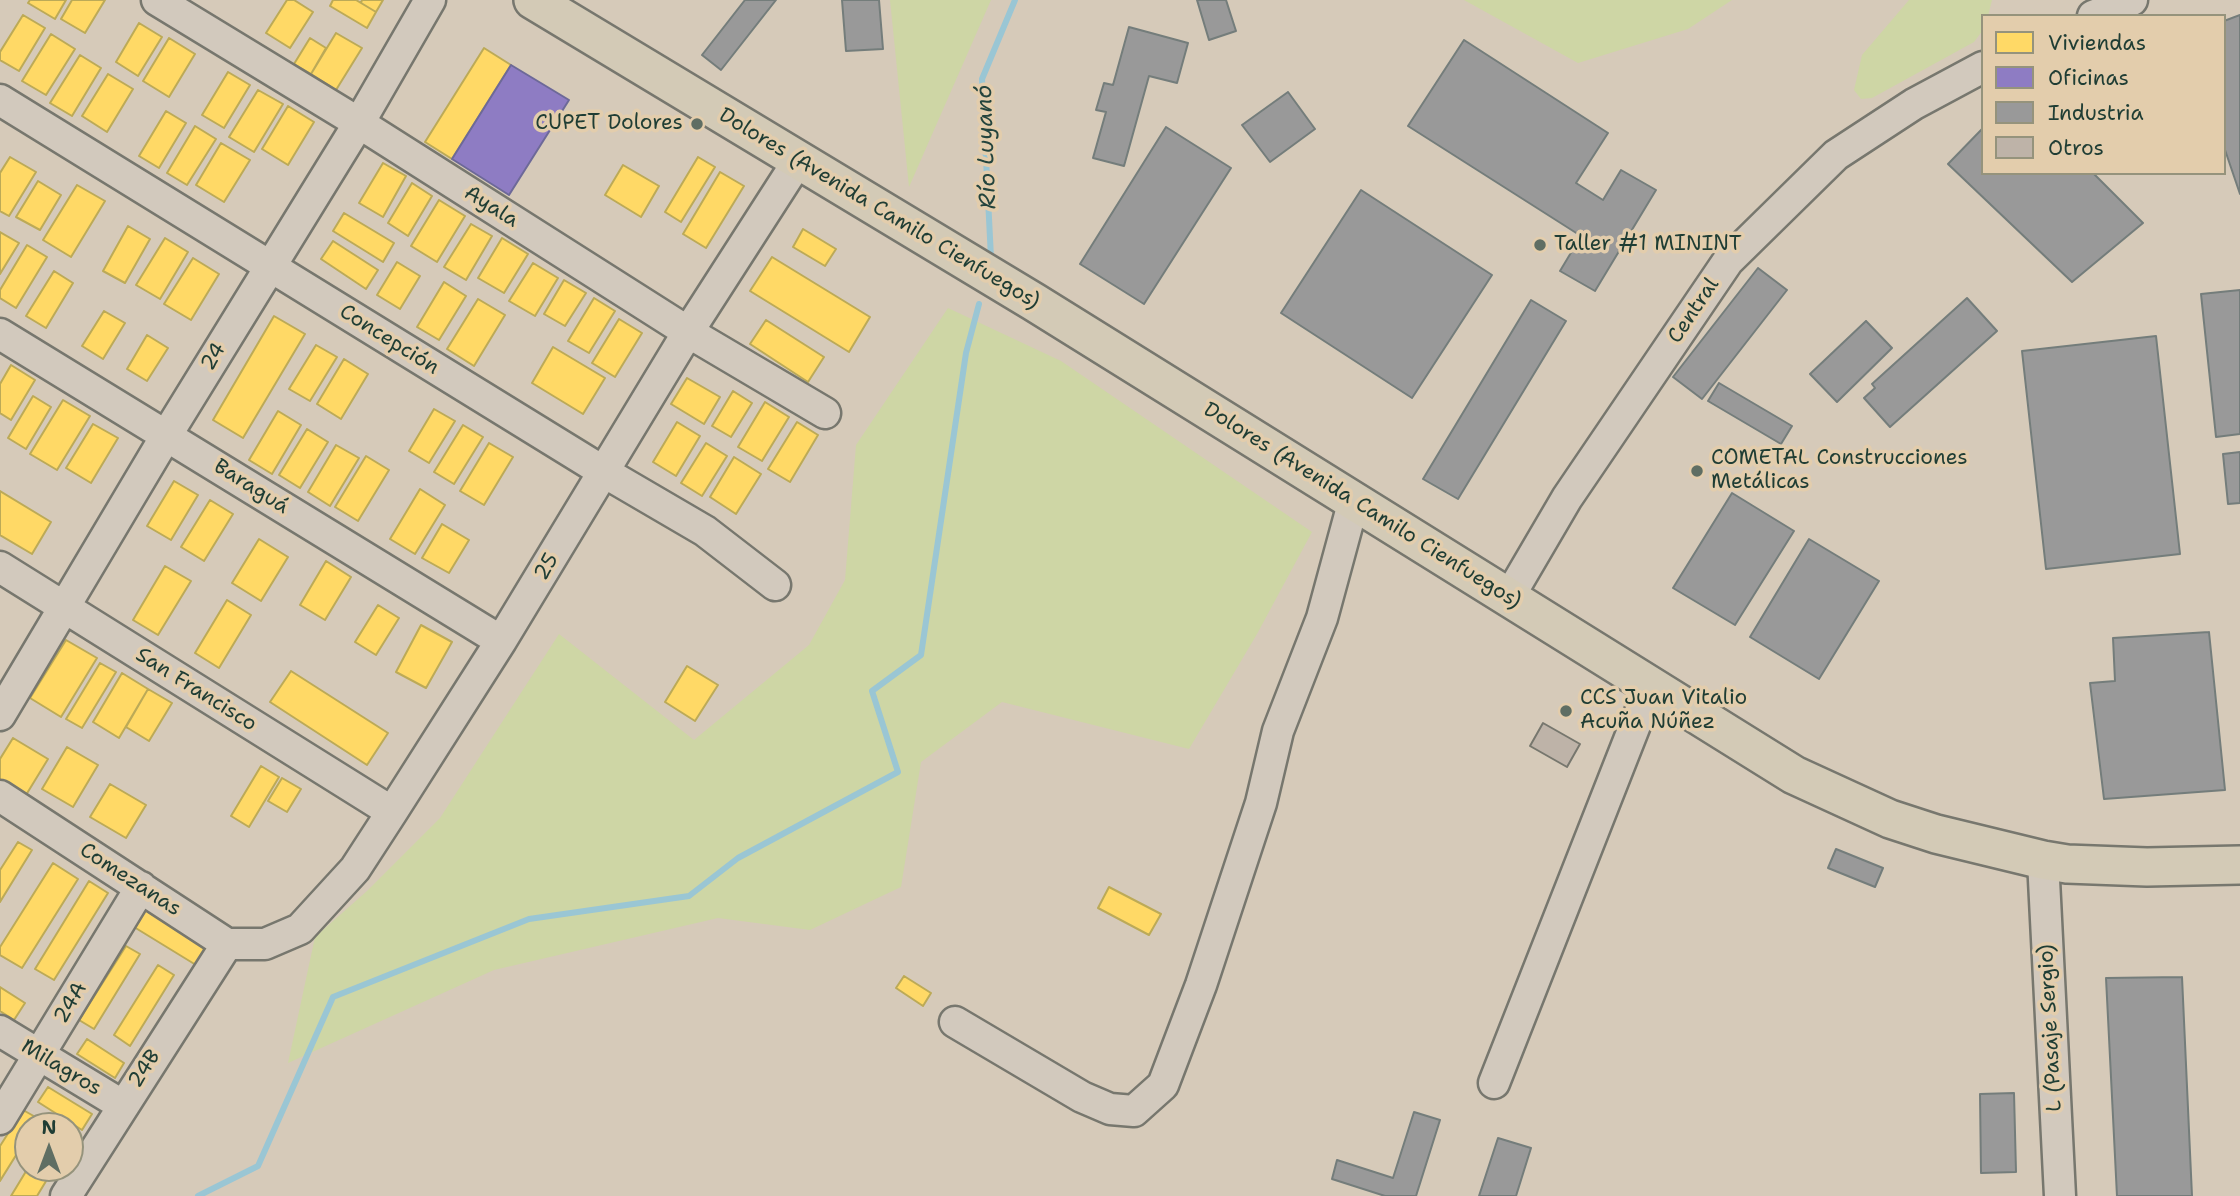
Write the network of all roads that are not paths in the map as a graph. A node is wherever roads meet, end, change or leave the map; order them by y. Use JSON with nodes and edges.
{"nodes":[{"id":1,"x":157,"y":0,"type":"edge"},
{"id":2,"x":430,"y":0,"type":"edge"},
{"id":3,"x":534,"y":0,"type":"edge"},
{"id":4,"x":2132,"y":0,"type":"edge"},
{"id":5,"x":2098,"y":14,"type":"edge"},
{"id":6,"x":1981,"y":68,"type":"edge"},
{"id":7,"x":0,"y":100,"type":"edge"},
{"id":8,"x":359,"y":123,"type":"junction"},
{"id":9,"x":798,"y":161,"type":"junction"},
{"id":10,"x":270,"y":267,"type":"junction"},
{"id":11,"x":688,"y":332,"type":"junction"},
{"id":12,"x":0,"y":334,"type":"edge"},
{"id":13,"x":825,"y":414,"type":"dead end"},
{"id":14,"x":166,"y":436,"type":"junction"},
{"id":15,"x":604,"y":472,"type":"junction"},
{"id":16,"x":1354,"y":500,"type":"junction"},
{"id":17,"x":0,"y":567,"type":"edge"},
{"id":18,"x":775,"y":585,"type":"dead end"},
{"id":19,"x":1509,"y":597,"type":"junction"},
{"id":20,"x":65,"y":608,"type":"junction"},
{"id":21,"x":501,"y":641,"type":"junction"},
{"id":22,"x":1650,"y":687,"type":"junction"},
{"id":23,"x":0,"y":715,"type":"edge"},
{"id":24,"x":0,"y":796,"type":"edge"},
{"id":25,"x":392,"y":812,"type":"junction"},
{"id":26,"x":2043,"y":860,"type":"junction"},
{"id":27,"x":2240,"y":865,"type":"edge"},
{"id":28,"x":141,"y":887,"type":"junction"},
{"id":29,"x":227,"y":944,"type":"junction"},
{"id":30,"x":955,"y":1022,"type":"dead end"},
{"id":31,"x":0,"y":1031,"type":"edge"},
{"id":32,"x":39,"y":1056,"type":"junction"},
{"id":33,"x":1494,"y":1083,"type":"dead end"},
{"id":34,"x":122,"y":1105,"type":"junction"},
{"id":35,"x":0,"y":1119,"type":"edge"},
{"id":36,"x":66,"y":1196,"type":"edge"},
{"id":37,"x":2060,"y":1196,"type":"edge"}],
"edges":[{"from":1,"to":8,"type":"street","name":"Ayala"},
{"from":2,"to":8,"type":"street","name":"24"},
{"from":3,"to":9,"type":"main road","name":"Dolores (Avenida Camilo Cienfuegos)"},
{"from":4,"to":5,"type":"street"},
{"from":6,"to":19,"type":"street","name":"Central"},
{"from":7,"to":10,"type":"street","name":"Concepción"},
{"from":8,"to":10,"type":"street","name":"24"},
{"from":8,"to":11,"type":"street","name":"Ayala"},
{"from":9,"to":11,"type":"street","name":"25"},
{"from":9,"to":16,"type":"main road","name":"Dolores (Avenida Camilo Cienfuegos)"},
{"from":10,"to":14,"type":"street","name":"24"},
{"from":10,"to":15,"type":"street","name":"Concepción"},
{"from":11,"to":13,"type":"street","name":"Ayala"},
{"from":11,"to":15,"type":"street","name":"25"},
{"from":12,"to":14,"type":"street","name":"Baraguá"},
{"from":14,"to":20,"type":"street","name":"24"},
{"from":14,"to":21,"type":"street","name":"Baraguá"},
{"from":15,"to":18,"type":"street","name":"Concepción"},
{"from":15,"to":21,"type":"street","name":"25"},
{"from":16,"to":19,"type":"main road","name":"Dolores (Avenida Camilo Cienfuegos)"},
{"from":16,"to":30,"type":"street"},
{"from":17,"to":20,"type":"street","name":"San Francisco"},
{"from":19,"to":22,"type":"main road","name":"Dolores (Avenida Camilo Cienfuegos)"},
{"from":20,"to":23,"type":"street","name":"24"},
{"from":20,"to":25,"type":"street","name":"San Francisco"},
{"from":21,"to":25,"type":"street","name":"25"},
{"from":22,"to":26,"type":"main road","name":"Dolores (Avenida Camilo Cienfuegos)"},
{"from":22,"to":33,"type":"street"},
{"from":24,"to":28,"type":"street","name":"Comezanas"},
{"from":25,"to":29,"type":"street","name":"25"},
{"from":26,"to":27,"type":"main road","name":"Dolores (Avenida Camilo Cienfuegos)"},
{"from":26,"to":37,"type":"street","name":"L (Pasaje Sergio)"},
{"from":28,"to":29,"type":"street","name":"Comezanas"},
{"from":28,"to":32,"type":"street","name":"24A"},
{"from":29,"to":34,"type":"street","name":"24B"},
{"from":31,"to":32,"type":"street","name":"Milagros"},
{"from":32,"to":34,"type":"street","name":"Milagros"},
{"from":32,"to":35,"type":"street","name":"24A"},
{"from":34,"to":36,"type":"street","name":"24B"}]}
